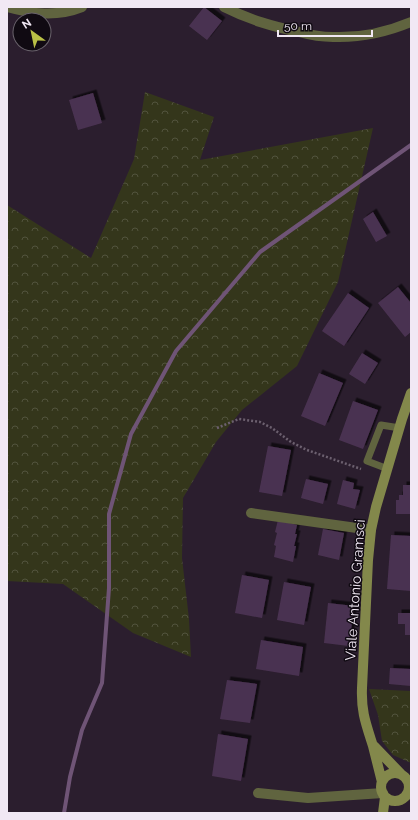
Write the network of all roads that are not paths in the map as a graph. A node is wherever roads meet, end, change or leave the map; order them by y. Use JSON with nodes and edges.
{"nodes":[{"id":1,"x":7,"y":7,"type":"edge"},
{"id":2,"x":82,"y":7,"type":"edge"},
{"id":3,"x":224,"y":7,"type":"edge"},
{"id":4,"x":411,"y":22,"type":"edge"},
{"id":5,"x":411,"y":393,"type":"edge"},
{"id":6,"x":400,"y":428,"type":"junction"},
{"id":7,"x":388,"y":469,"type":"junction"},
{"id":8,"x":251,"y":513,"type":"dead end"},
{"id":9,"x":371,"y":530,"type":"junction"},
{"id":10,"x":372,"y":745,"type":"junction"},
{"id":11,"x":401,"y":774,"type":"junction"},
{"id":12,"x":410,"y":782,"type":"edge"},
{"id":13,"x":383,"y":790,"type":"junction"},
{"id":14,"x":258,"y":793,"type":"dead end"},
{"id":15,"x":409,"y":795,"type":"edge"},
{"id":16,"x":397,"y":801,"type":"junction"},
{"id":17,"x":383,"y":813,"type":"edge"},
{"id":18,"x":390,"y":813,"type":"edge"}],
"edges":[{"from":1,"to":2,"type":"street"},
{"from":3,"to":4,"type":"street"},
{"from":5,"to":6,"type":"street","name":"Viale Antonio Gramsci"},
{"from":6,"to":7,"type":"street","name":"Viale Antonio Gramsci"},
{"from":6,"to":7,"type":"lane"},
{"from":7,"to":9,"type":"street","name":"Viale Antonio Gramsci"},
{"from":8,"to":9,"type":"street"},
{"from":9,"to":10,"type":"street","name":"Viale Antonio Gramsci"},
{"from":10,"to":11,"type":"street","name":"Viale Antonio Gramsci"},
{"from":10,"to":13,"type":"street","name":"Viale Antonio Gramsci"},
{"from":11,"to":12,"type":"street"},
{"from":11,"to":13,"type":"street"},
{"from":12,"to":15,"type":"street"},
{"from":13,"to":14,"type":"street"},
{"from":13,"to":16,"type":"street"},
{"from":13,"to":17,"type":"street","name":"Viale Antonio Gramsci"},
{"from":15,"to":16,"type":"street"},
{"from":16,"to":18,"type":"street"}]}
